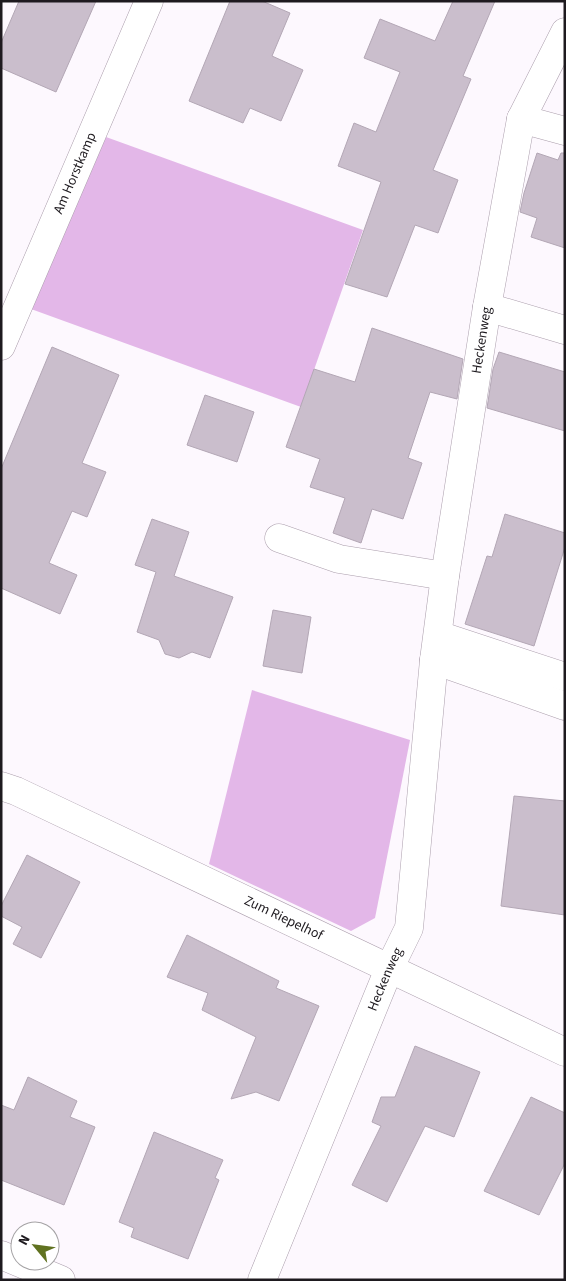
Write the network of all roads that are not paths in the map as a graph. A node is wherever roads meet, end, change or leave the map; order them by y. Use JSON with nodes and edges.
{"nodes":[{"id":1,"x":150,"y":1,"type":"edge"},
{"id":2,"x":565,"y":32,"type":"edge"},
{"id":3,"x":522,"y":119,"type":"junction"},
{"id":4,"x":565,"y":131,"type":"edge"},
{"id":5,"x":487,"y":307,"type":"junction"},
{"id":6,"x":565,"y":330,"type":"edge"},
{"id":7,"x":1,"y":346,"type":"edge"},
{"id":8,"x":279,"y":538,"type":"dead end"},
{"id":9,"x":445,"y":576,"type":"junction"},
{"id":10,"x":436,"y":647,"type":"junction"},
{"id":11,"x":565,"y":677,"type":"edge"},
{"id":12,"x":565,"y":706,"type":"edge"},
{"id":13,"x":1,"y":786,"type":"edge"},
{"id":14,"x":389,"y":969,"type":"junction"},
{"id":15,"x":565,"y":1052,"type":"edge"},
{"id":16,"x":1,"y":1255,"type":"edge"},
{"id":17,"x":61,"y":1280,"type":"edge"},
{"id":18,"x":262,"y":1280,"type":"edge"}],
"edges":[{"from":1,"to":7,"type":"street","name":"Am Horstkamp"},
{"from":2,"to":3,"type":"street","name":"Heckenweg"},
{"from":3,"to":4,"type":"street"},
{"from":3,"to":5,"type":"street","name":"Heckenweg"},
{"from":5,"to":6,"type":"street"},
{"from":5,"to":9,"type":"street","name":"Heckenweg"},
{"from":8,"to":9,"type":"street"},
{"from":9,"to":10,"type":"street","name":"Heckenweg"},
{"from":10,"to":11,"type":"street"},
{"from":10,"to":12,"type":"street"},
{"from":10,"to":14,"type":"street","name":"Heckenweg"},
{"from":13,"to":14,"type":"street","name":"Zum Riepelhof"},
{"from":14,"to":15,"type":"street","name":"Zum Riepelhof"},
{"from":14,"to":18,"type":"street","name":"Heckenweg"},
{"from":16,"to":17,"type":"street"}]}
